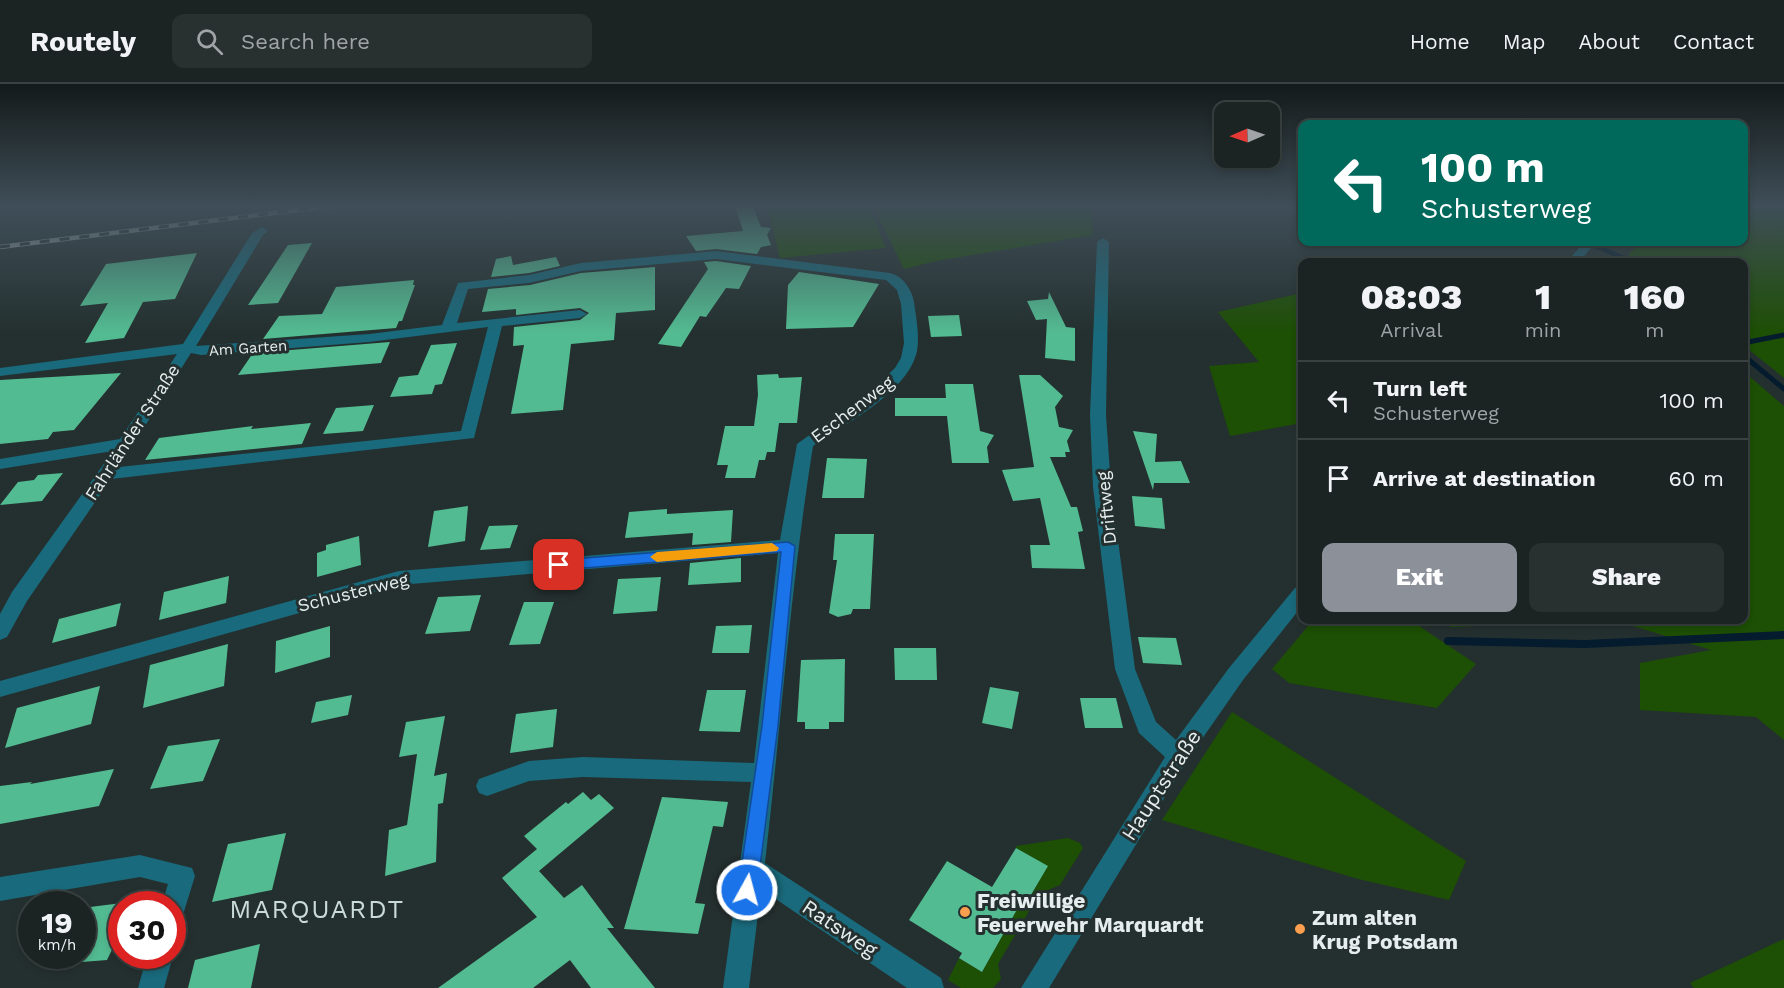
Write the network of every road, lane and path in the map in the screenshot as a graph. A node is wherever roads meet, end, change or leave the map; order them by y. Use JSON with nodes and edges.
{"nodes":[{"id":1,"x":248,"y":248,"type":"edge"},
{"id":2,"x":1104,"y":248,"type":"edge"},
{"id":3,"x":580,"y":314,"type":"dead end"},
{"id":4,"x":496,"y":322,"type":"junction"},
{"id":5,"x":448,"y":328,"type":"junction"},
{"id":6,"x":186,"y":348,"type":"junction"},
{"id":7,"x":0,"y":372,"type":"edge"},
{"id":8,"x":123,"y":444,"type":"junction"},
{"id":9,"x":0,"y":464,"type":"edge"},
{"id":10,"x":106,"y":474,"type":"junction"},
{"id":11,"x":788,"y":546,"type":"junction"},
{"id":12,"x":19,"y":597,"type":"junction"},
{"id":13,"x":1298,"y":598,"type":"edge"},
{"id":14,"x":0,"y":615,"type":"edge"},
{"id":15,"x":0,"y":632,"type":"edge"},
{"id":16,"x":0,"y":689,"type":"edge"},
{"id":17,"x":1178,"y":755,"type":"junction"},
{"id":18,"x":762,"y":773,"type":"junction"},
{"id":19,"x":487,"y":786,"type":"dead end"},
{"id":20,"x":750,"y":867,"type":"junction"},
{"id":21,"x":0,"y":889,"type":"edge"},
{"id":22,"x":178,"y":891,"type":"edge"},
{"id":23,"x":157,"y":969,"type":"edge"},
{"id":24,"x":152,"y":988,"type":"edge"},
{"id":25,"x":736,"y":988,"type":"edge"},
{"id":26,"x":931,"y":988,"type":"edge"},
{"id":27,"x":1034,"y":988,"type":"edge"}],
"edges":[{"from":1,"to":6,"type":"street","name":"Fahrländer Straße"},
{"from":2,"to":17,"type":"street","name":"Driftweg"},
{"from":3,"to":4,"type":"street","name":"Am Garten"},
{"from":4,"to":5,"type":"street","name":"Am Garten"},
{"from":4,"to":10,"type":"street"},
{"from":5,"to":6,"type":"street","name":"Am Garten"},
{"from":5,"to":11,"type":"street","name":"Eschenweg"},
{"from":6,"to":7,"type":"street","name":"Am Garten"},
{"from":6,"to":8,"type":"street","name":"Fahrländer Straße"},
{"from":8,"to":9,"type":"street"},
{"from":8,"to":10,"type":"street","name":"Fahrländer Straße"},
{"from":10,"to":12,"type":"street","name":"Fahrländer Straße"},
{"from":11,"to":16,"type":"street","name":"Schusterweg"},
{"from":11,"to":18,"type":"street","name":"Eschenweg"},
{"from":12,"to":14,"type":"street"},
{"from":12,"to":15,"type":"street","name":"Fahrländer Straße"},
{"from":13,"to":17,"type":"street","name":"Hauptstraße"},
{"from":17,"to":27,"type":"street","name":"Hauptstraße"},
{"from":18,"to":19,"type":"street"},
{"from":18,"to":20,"type":"street","name":"Eschenweg"},
{"from":20,"to":25,"type":"street","name":"Eschenweg"},
{"from":20,"to":26,"type":"street","name":"Ratsweg"},
{"from":21,"to":22,"type":"street"},
{"from":23,"to":24,"type":"street"}]}
